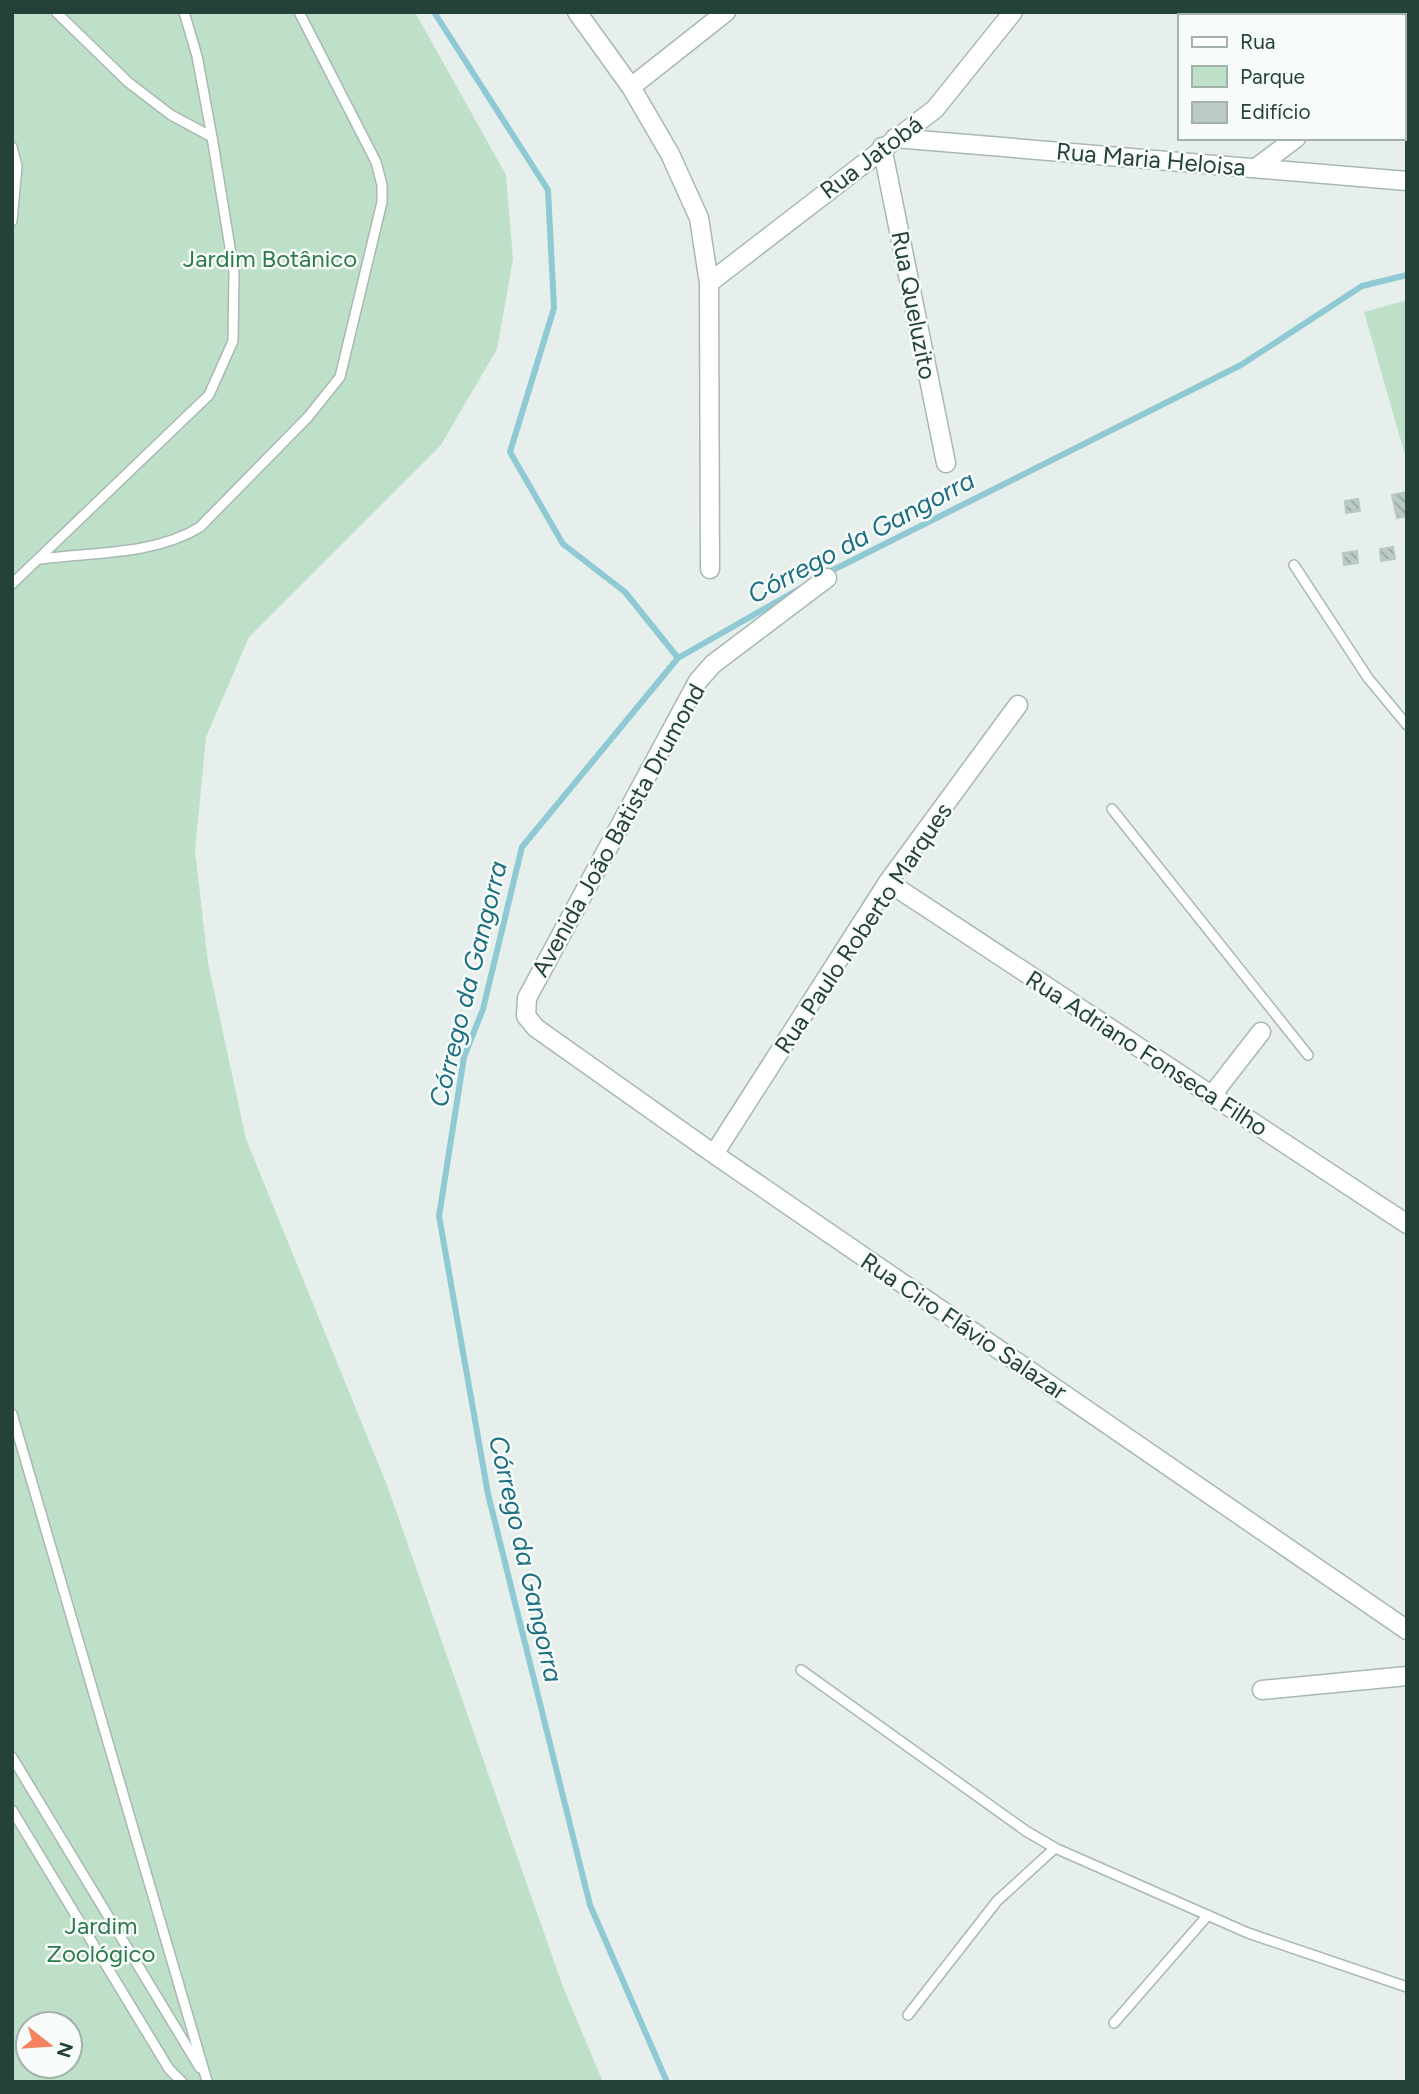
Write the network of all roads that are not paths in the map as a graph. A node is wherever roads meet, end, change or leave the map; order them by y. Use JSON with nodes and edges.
{"nodes":[{"id":1,"x":56,"y":12,"type":"edge"},
{"id":2,"x":184,"y":12,"type":"edge"},
{"id":3,"x":299,"y":12,"type":"edge"},
{"id":4,"x":577,"y":12,"type":"edge"},
{"id":5,"x":726,"y":12,"type":"edge"},
{"id":6,"x":1013,"y":12,"type":"edge"},
{"id":7,"x":631,"y":87,"type":"junction"},
{"id":8,"x":212,"y":137,"type":"junction"},
{"id":9,"x":1293,"y":140,"type":"edge"},
{"id":10,"x":888,"y":142,"type":"junction"},
{"id":11,"x":12,"y":147,"type":"edge"},
{"id":12,"x":1255,"y":168,"type":"junction"},
{"id":13,"x":1407,"y":181,"type":"edge"},
{"id":14,"x":12,"y":221,"type":"edge"},
{"id":15,"x":709,"y":283,"type":"junction"},
{"id":16,"x":946,"y":463,"type":"dead end"},
{"id":17,"x":41,"y":559,"type":"junction"},
{"id":18,"x":1294,"y":565,"type":"dead end"},
{"id":19,"x":710,"y":569,"type":"dead end"},
{"id":20,"x":827,"y":578,"type":"dead end"},
{"id":21,"x":12,"y":584,"type":"edge"},
{"id":22,"x":1017,"y":705,"type":"dead end"},
{"id":23,"x":1407,"y":725,"type":"edge"},
{"id":24,"x":1112,"y":809,"type":"dead end"},
{"id":25,"x":888,"y":882,"type":"junction"},
{"id":26,"x":526,"y":1016,"type":"joint"},
{"id":27,"x":1276,"y":1016,"type":"junction"},
{"id":28,"x":1261,"y":1032,"type":"joint"},
{"id":29,"x":1308,"y":1055,"type":"dead end"},
{"id":30,"x":1212,"y":1095,"type":"junction"},
{"id":31,"x":714,"y":1154,"type":"junction"},
{"id":32,"x":1407,"y":1224,"type":"edge"},
{"id":33,"x":12,"y":1413,"type":"edge"},
{"id":34,"x":1407,"y":1630,"type":"edge"},
{"id":35,"x":800,"y":1670,"type":"dead end"},
{"id":36,"x":1407,"y":1676,"type":"edge"},
{"id":37,"x":1262,"y":1690,"type":"dead end"},
{"id":38,"x":12,"y":1757,"type":"edge"},
{"id":39,"x":12,"y":1810,"type":"edge"},
{"id":40,"x":1055,"y":1848,"type":"junction"},
{"id":41,"x":1208,"y":1915,"type":"junction"},
{"id":42,"x":1407,"y":1987,"type":"edge"},
{"id":43,"x":908,"y":2015,"type":"dead end"},
{"id":44,"x":1114,"y":2023,"type":"dead end"},
{"id":45,"x":182,"y":2082,"type":"edge"},
{"id":46,"x":208,"y":2082,"type":"edge"}],
"edges":[{"from":1,"to":8,"type":"lane"},
{"from":2,"to":8,"type":"lane"},
{"from":3,"to":17,"type":"lane"},
{"from":4,"to":7,"type":"street"},
{"from":5,"to":7,"type":"street"},
{"from":6,"to":10,"type":"street","name":"Rua Jatobá"},
{"from":7,"to":15,"type":"street"},
{"from":8,"to":17,"type":"lane"},
{"from":9,"to":12,"type":"street"},
{"from":10,"to":12,"type":"street","name":"Rua Maria Heloisa"},
{"from":10,"to":15,"type":"street","name":"Rua Jatobá"},
{"from":10,"to":16,"type":"street","name":"Rua Queluzito"},
{"from":11,"to":14,"type":"lane"},
{"from":12,"to":13,"type":"street","name":"Rua Maria Heloisa"},
{"from":15,"to":19,"type":"street"},
{"from":17,"to":21,"type":"lane"},
{"from":18,"to":23,"type":"lane"},
{"from":20,"to":26,"type":"street","name":"Avenida João Batista Drumond"},
{"from":22,"to":25,"type":"street","name":"Rua Paulo Roberto Marques"},
{"from":24,"to":27,"type":"lane"},
{"from":25,"to":30,"type":"street","name":"Rua Adriano Fonseca Filho"},
{"from":25,"to":31,"type":"street","name":"Rua Paulo Roberto Marques"},
{"from":26,"to":31,"type":"street","name":"Rua Ciro Flávio Salazar"},
{"from":27,"to":28,"type":"lane"},
{"from":27,"to":29,"type":"lane"},
{"from":28,"to":30,"type":"street"},
{"from":30,"to":32,"type":"street","name":"Rua Adriano Fonseca Filho"},
{"from":31,"to":34,"type":"street","name":"Rua Ciro Flávio Salazar"},
{"from":33,"to":46,"type":"lane"},
{"from":35,"to":40,"type":"lane"},
{"from":36,"to":37,"type":"street"},
{"from":38,"to":46,"type":"lane"},
{"from":39,"to":45,"type":"lane"},
{"from":40,"to":41,"type":"lane"},
{"from":40,"to":43,"type":"lane"},
{"from":41,"to":42,"type":"lane"},
{"from":41,"to":44,"type":"lane"}]}
